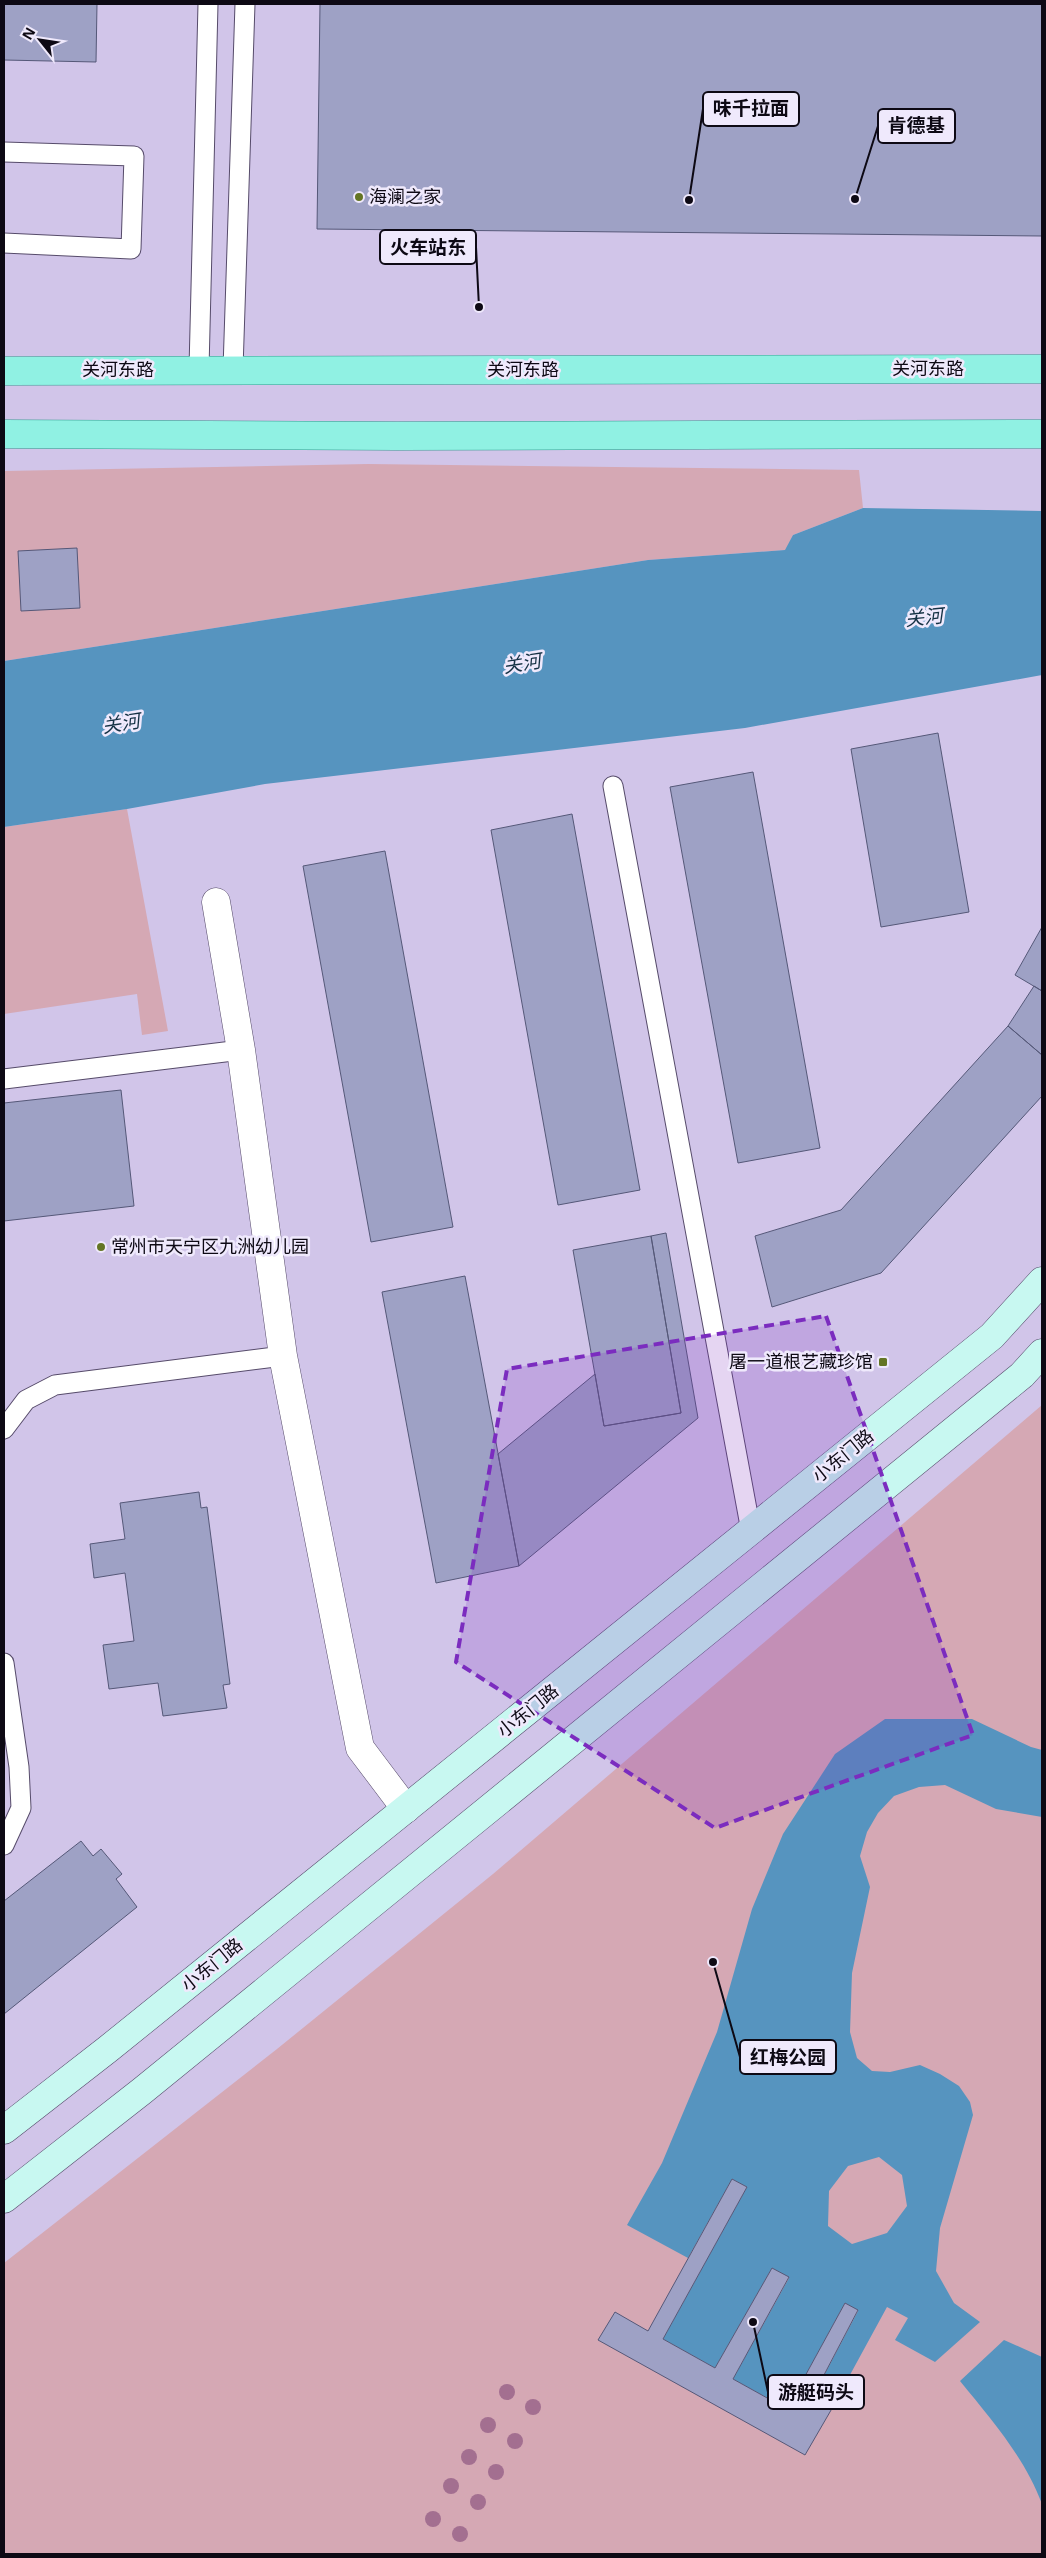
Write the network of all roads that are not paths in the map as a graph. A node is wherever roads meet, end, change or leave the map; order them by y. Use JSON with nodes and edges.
{"nodes":[{"id":1,"x":208,"y":4,"type":"edge"},
{"id":2,"x":245,"y":4,"type":"edge"},
{"id":3,"x":4,"y":152,"type":"edge"},
{"id":4,"x":4,"y":243,"type":"edge"},
{"id":5,"x":199,"y":369,"type":"junction"},
{"id":6,"x":233,"y":369,"type":"junction"},
{"id":7,"x":1042,"y":369,"type":"edge"},
{"id":8,"x":4,"y":371,"type":"edge"},
{"id":9,"x":4,"y":434,"type":"edge"},
{"id":10,"x":1042,"y":434,"type":"edge"},
{"id":11,"x":613,"y":786,"type":"dead end"},
{"id":12,"x":216,"y":902,"type":"dead end"},
{"id":13,"x":241,"y":1050,"type":"junction"},
{"id":14,"x":4,"y":1079,"type":"edge"},
{"id":15,"x":1042,"y":1281,"type":"edge"},
{"id":16,"x":1042,"y":1353,"type":"edge"},
{"id":17,"x":283,"y":1356,"type":"junction"},
{"id":18,"x":4,"y":1429,"type":"edge"},
{"id":19,"x":750,"y":1531,"type":"junction"},
{"id":20,"x":4,"y":1664,"type":"edge"},
{"id":21,"x":406,"y":1809,"type":"junction"},
{"id":22,"x":4,"y":1845,"type":"edge"},
{"id":23,"x":4,"y":2130,"type":"edge"},
{"id":24,"x":4,"y":2199,"type":"edge"}],
"edges":[{"from":1,"to":5,"type":"lane"},
{"from":2,"to":6,"type":"lane"},
{"from":3,"to":4,"type":"lane"},
{"from":5,"to":6,"type":"main road","name":"关河东路"},
{"from":5,"to":8,"type":"main road","name":"关河东路"},
{"from":6,"to":7,"type":"main road","name":"关河东路"},
{"from":9,"to":10,"type":"main road"},
{"from":11,"to":19,"type":"lane"},
{"from":12,"to":13,"type":"street"},
{"from":13,"to":14,"type":"lane"},
{"from":13,"to":17,"type":"street"},
{"from":15,"to":19,"type":"main road","name":"小东门路"},
{"from":16,"to":24,"type":"main road"},
{"from":17,"to":18,"type":"lane"},
{"from":17,"to":21,"type":"street"},
{"from":19,"to":21,"type":"main road","name":"小东门路"},
{"from":20,"to":22,"type":"lane"},
{"from":21,"to":23,"type":"main road","name":"小东门路"}]}
